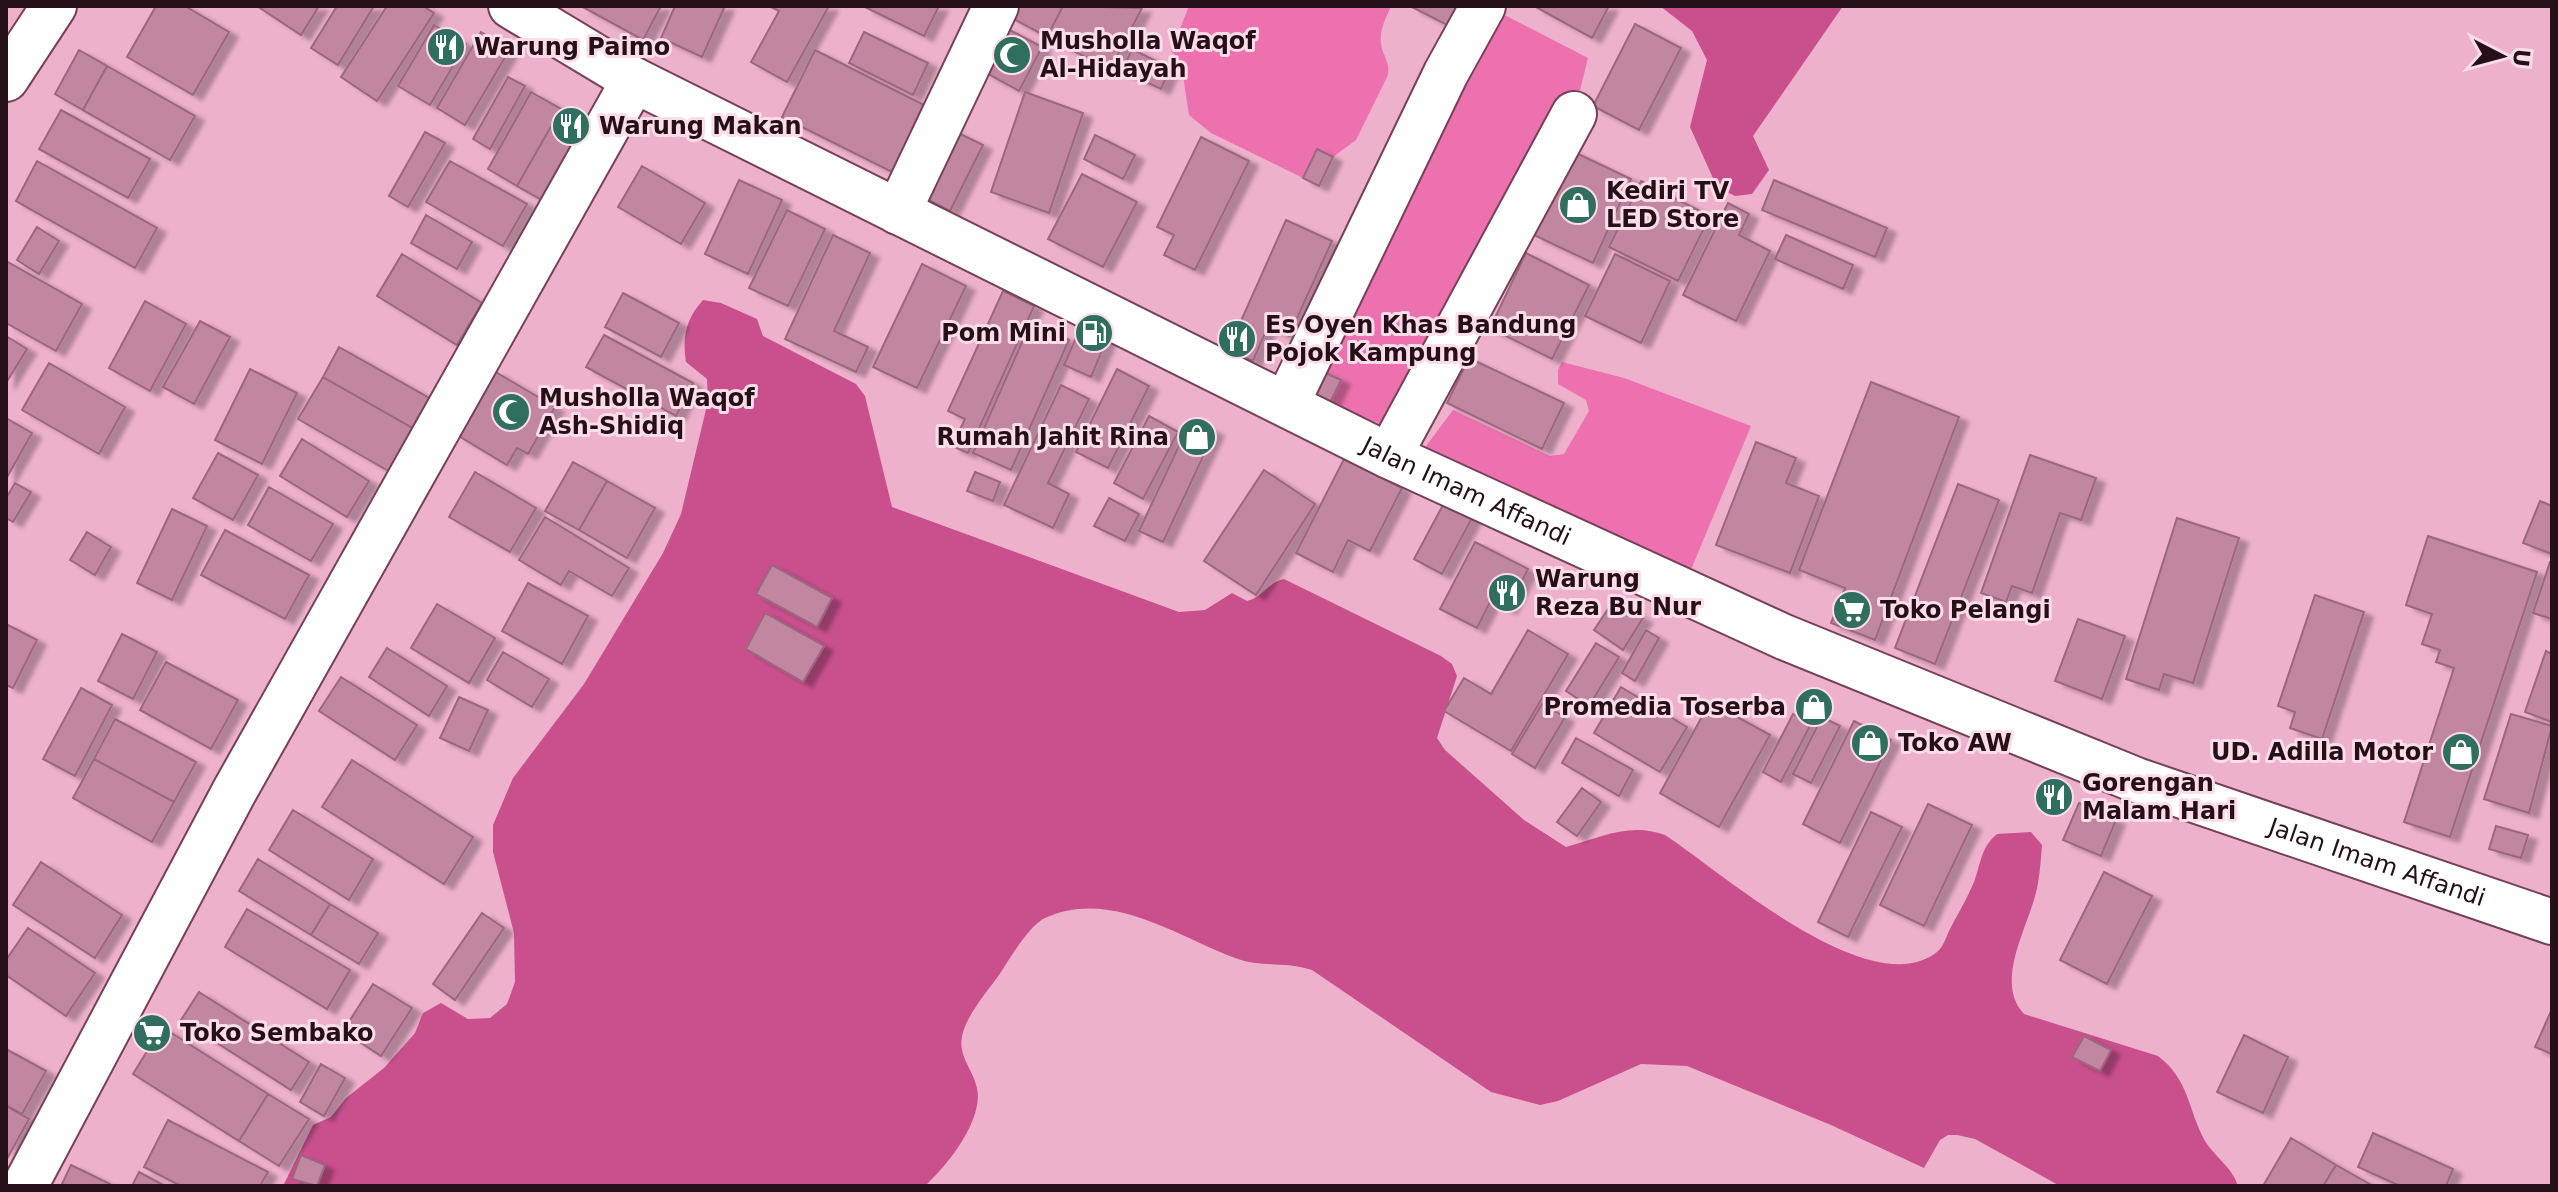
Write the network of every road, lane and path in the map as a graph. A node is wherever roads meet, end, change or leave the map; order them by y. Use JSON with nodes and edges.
{"nodes":[{"id":1,"x":54,"y":6,"type":"edge"},
{"id":2,"x":511,"y":6,"type":"edge"},
{"id":3,"x":996,"y":6,"type":"edge"},
{"id":4,"x":1483,"y":6,"type":"edge"},
{"id":5,"x":6,"y":79,"type":"edge"},
{"id":6,"x":634,"y":80,"type":"junction"},
{"id":7,"x":1574,"y":114,"type":"dead end"},
{"id":8,"x":898,"y":212,"type":"junction"},
{"id":9,"x":1287,"y":403,"type":"junction"},
{"id":10,"x":1389,"y":456,"type":"junction"},
{"id":11,"x":2552,"y":922,"type":"edge"},
{"id":12,"x":25,"y":1186,"type":"edge"}],
"edges":[{"from":1,"to":5,"type":"street"},
{"from":2,"to":6,"type":"street","name":"Jalan Imam Affandi"},
{"from":3,"to":8,"type":"street"},
{"from":4,"to":9,"type":"street"},
{"from":6,"to":8,"type":"street","name":"Jalan Imam Affandi"},
{"from":6,"to":12,"type":"street"},
{"from":7,"to":10,"type":"street"},
{"from":8,"to":9,"type":"street","name":"Jalan Imam Affandi"},
{"from":9,"to":10,"type":"street","name":"Jalan Imam Affandi"},
{"from":10,"to":11,"type":"street","name":"Jalan Imam Affandi"}]}
